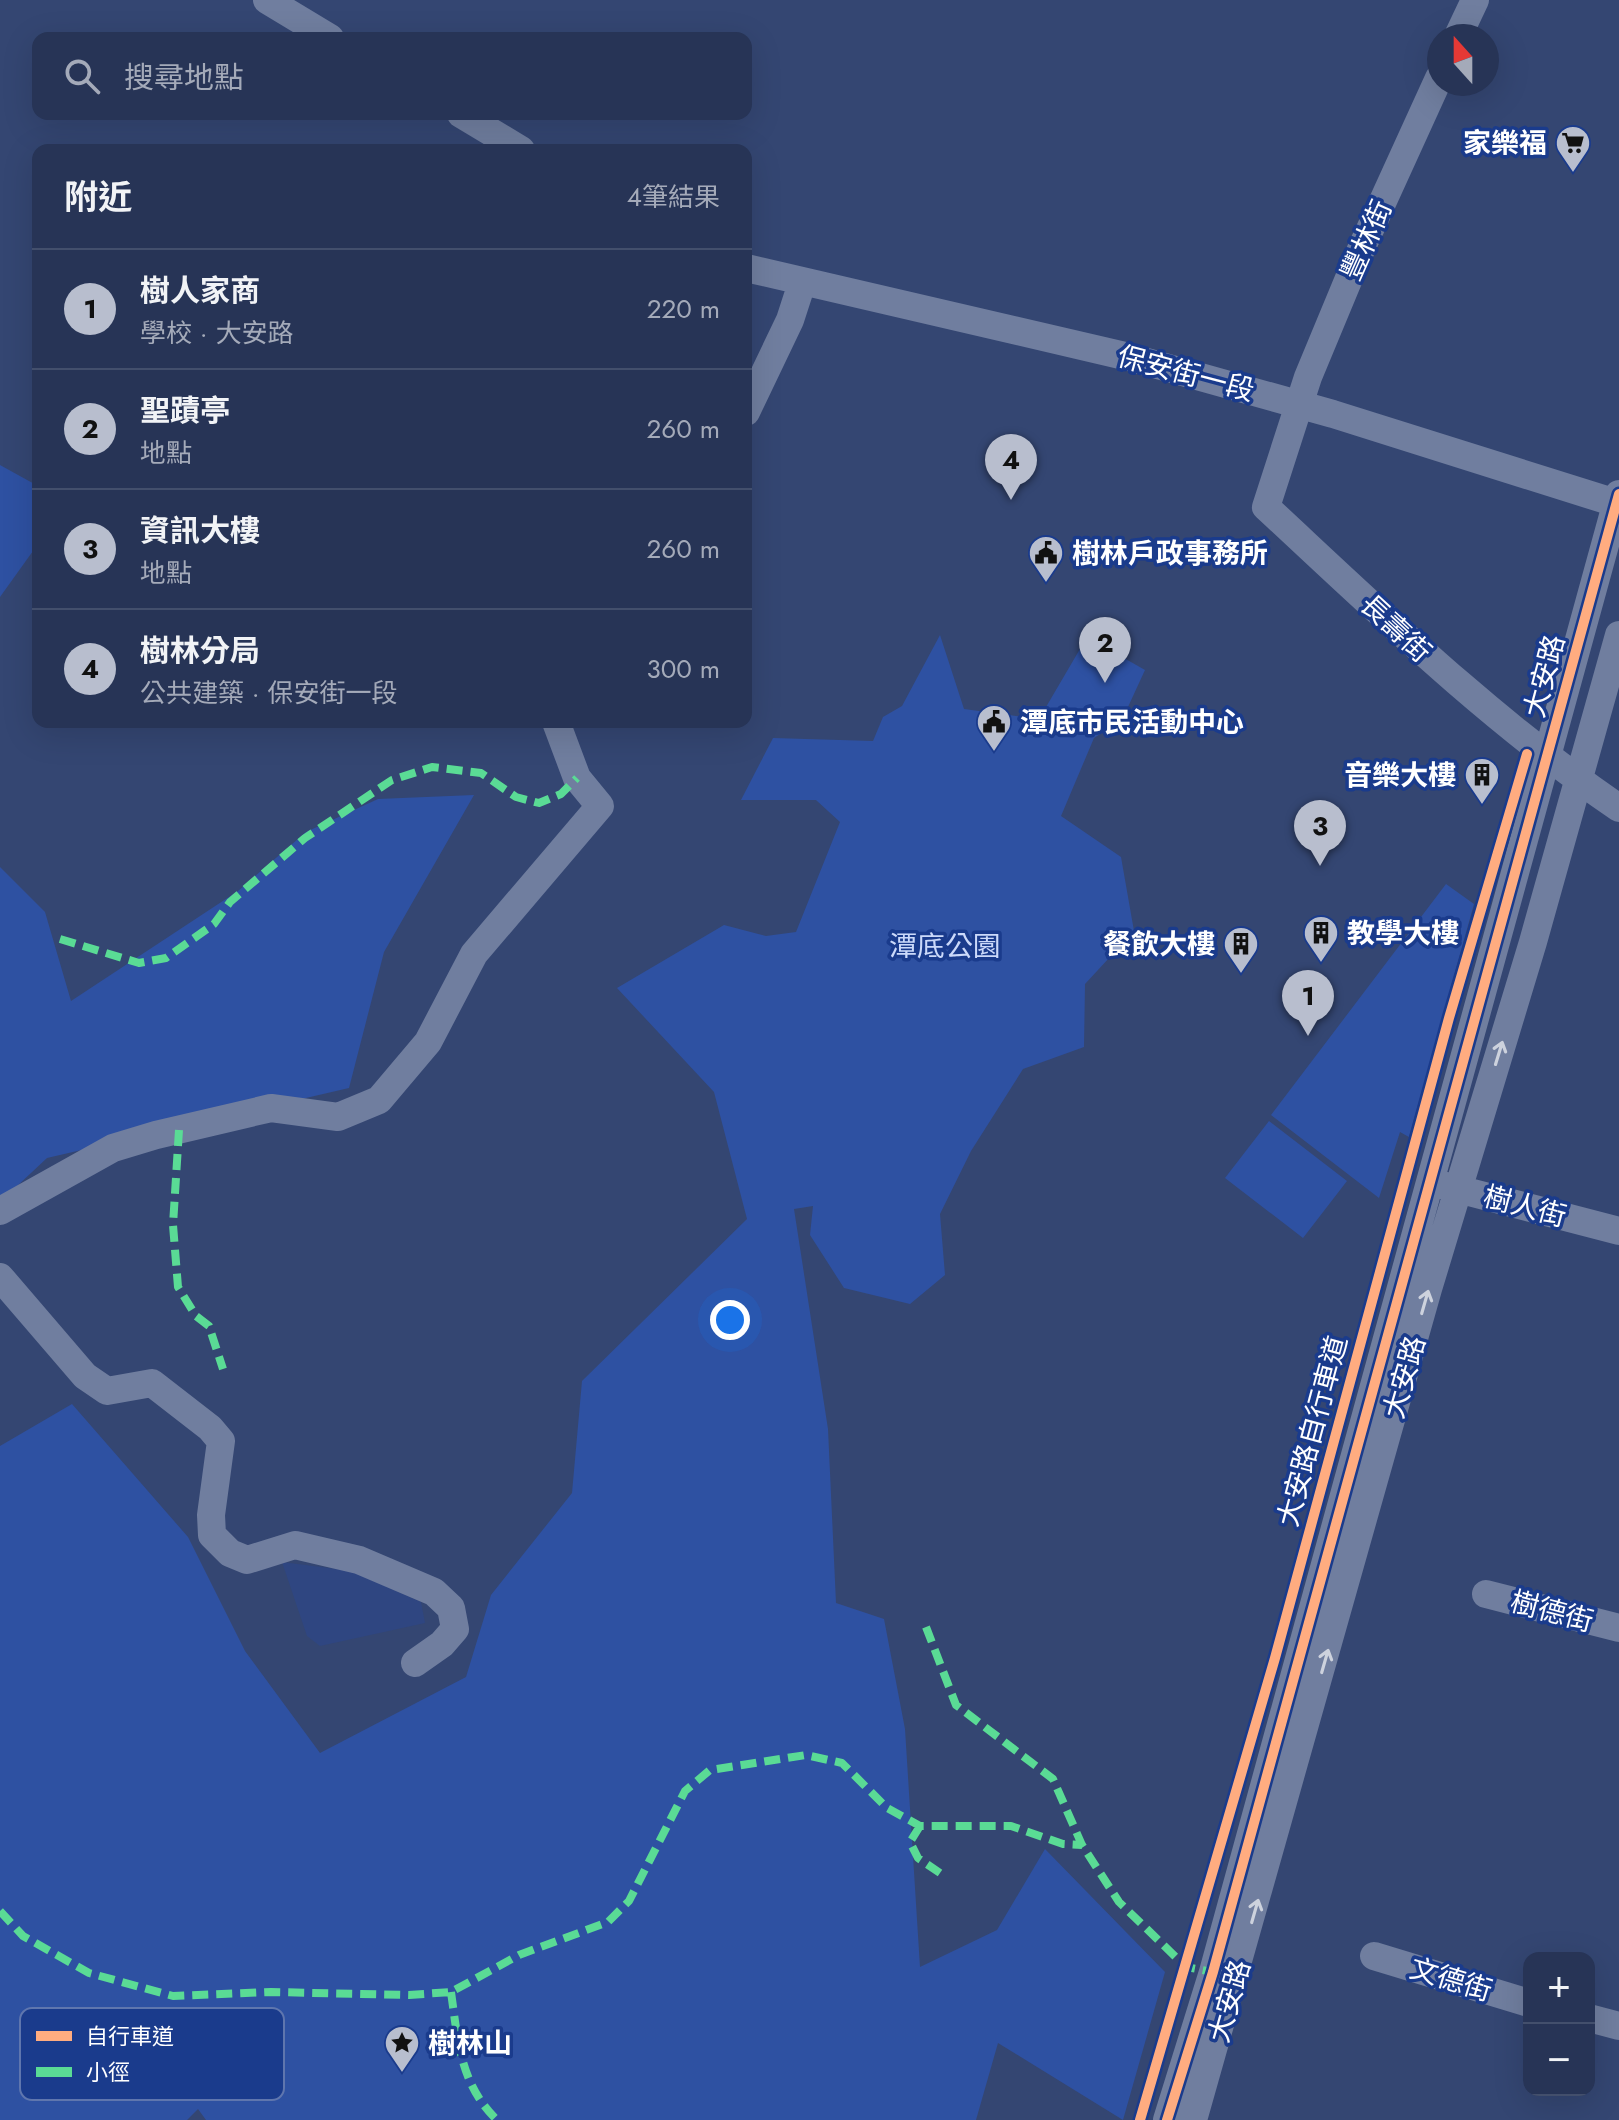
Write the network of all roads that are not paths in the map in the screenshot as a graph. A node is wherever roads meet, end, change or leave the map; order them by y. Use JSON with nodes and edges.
{"nodes":[{"id":1,"x":267,"y":0,"type":"edge"},
{"id":2,"x":1475,"y":0,"type":"edge"},
{"id":3,"x":1464,"y":24,"type":"edge"},
{"id":4,"x":320,"y":32,"type":"edge"},
{"id":5,"x":1431,"y":96,"type":"edge"},
{"id":6,"x":471,"y":120,"type":"edge"},
{"id":7,"x":511,"y":144,"type":"edge"},
{"id":8,"x":752,"y":270,"type":"edge"},
{"id":9,"x":802,"y":283,"type":"junction"},
{"id":10,"x":752,"y":399,"type":"edge"},
{"id":11,"x":1299,"y":404,"type":"junction"},
{"id":12,"x":1618,"y":500,"type":"edge"},
{"id":13,"x":1619,"y":635,"type":"edge"},
{"id":14,"x":558,"y":728,"type":"edge"},
{"id":15,"x":1547,"y":757,"type":"junction"},
{"id":16,"x":1579,"y":780,"type":"junction"},
{"id":17,"x":1619,"y":808,"type":"edge"},
{"id":18,"x":1445,"y":1186,"type":"junction"},
{"id":19,"x":0,"y":1211,"type":"edge"},
{"id":20,"x":1619,"y":1231,"type":"edge"},
{"id":21,"x":0,"y":1277,"type":"edge"},
{"id":22,"x":1486,"y":1594,"type":"dead end"},
{"id":23,"x":1619,"y":1628,"type":"edge"},
{"id":24,"x":415,"y":1663,"type":"dead end"},
{"id":25,"x":1374,"y":1956,"type":"dead end"},
{"id":26,"x":1523,"y":2001,"type":"edge"},
{"id":27,"x":1595,"y":2020,"type":"edge"},
{"id":28,"x":1619,"y":2026,"type":"edge"},
{"id":29,"x":1167,"y":2120,"type":"edge"},
{"id":30,"x":1193,"y":2120,"type":"edge"}],
"edges":[{"from":1,"to":4,"type":"street"},
{"from":2,"to":3,"type":"street"},
{"from":5,"to":11,"type":"street","name":"豐林街"},
{"from":6,"to":7,"type":"street"},
{"from":8,"to":9,"type":"street","name":"保安街一段"},
{"from":9,"to":10,"type":"street"},
{"from":9,"to":11,"type":"street","name":"保安街一段"},
{"from":11,"to":12,"type":"street","name":"保安街一段"},
{"from":11,"to":15,"type":"street","name":"長壽街"},
{"from":12,"to":15,"type":"street","name":"大安路"},
{"from":13,"to":16,"type":"street","name":"大安路"},
{"from":14,"to":19,"type":"street"},
{"from":15,"to":16,"type":"street","name":"長壽街"},
{"from":15,"to":18,"type":"street","name":"大安路"},
{"from":16,"to":17,"type":"street","name":"長壽街"},
{"from":18,"to":16,"type":"street","name":"大安路","one_way":true},
{"from":18,"to":20,"type":"street","name":"樹人街"},
{"from":18,"to":29,"type":"street","name":"大安路"},
{"from":30,"to":18,"type":"street","name":"大安路","one_way":true},
{"from":21,"to":24,"type":"street"},
{"from":22,"to":23,"type":"street","name":"樹德街"},
{"from":25,"to":26,"type":"street","name":"文德街"},
{"from":27,"to":28,"type":"street"}]}
